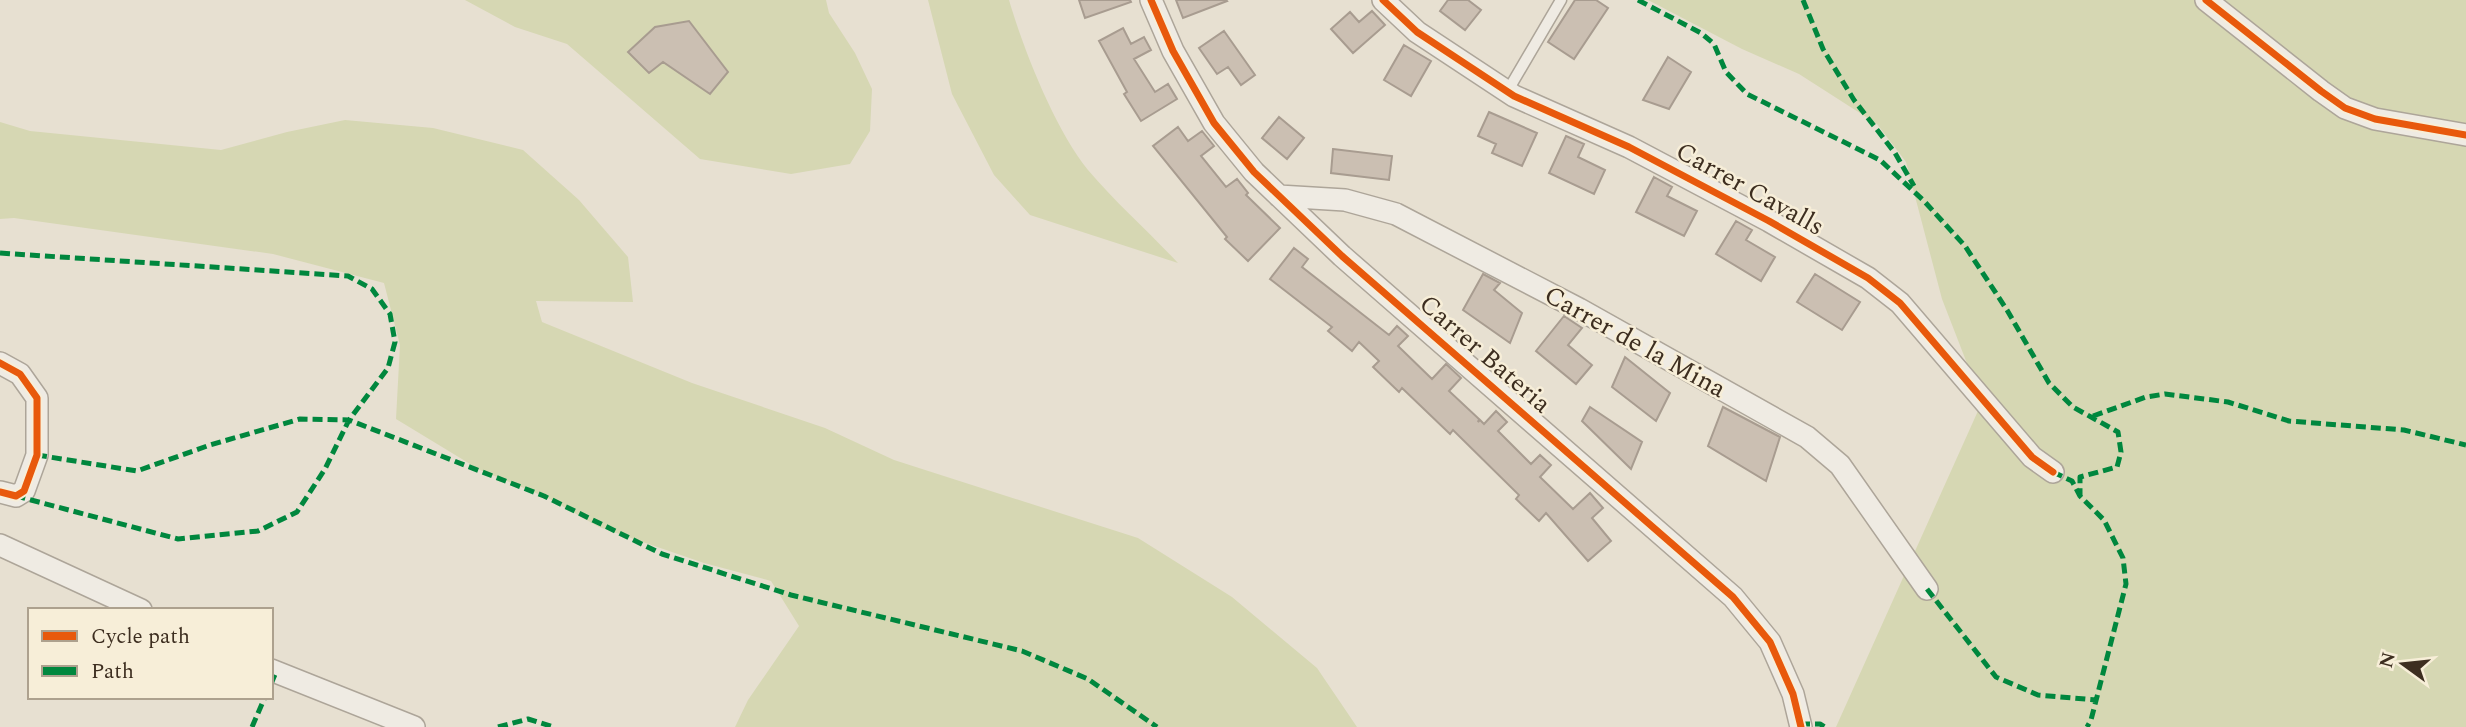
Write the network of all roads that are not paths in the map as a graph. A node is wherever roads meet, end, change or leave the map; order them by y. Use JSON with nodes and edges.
{"nodes":[{"id":1,"x":1151,"y":0,"type":"edge"},
{"id":2,"x":1382,"y":0,"type":"edge"},
{"id":3,"x":1561,"y":0,"type":"edge"},
{"id":4,"x":2206,"y":0,"type":"edge"},
{"id":5,"x":1507,"y":92,"type":"junction"},
{"id":6,"x":2466,"y":135,"type":"edge"},
{"id":7,"x":1279,"y":196,"type":"junction"},
{"id":8,"x":0,"y":363,"type":"edge"},
{"id":9,"x":2053,"y":472,"type":"dead end"},
{"id":10,"x":0,"y":492,"type":"edge"},
{"id":11,"x":0,"y":545,"type":"edge"},
{"id":12,"x":1927,"y":589,"type":"dead end"},
{"id":13,"x":137,"y":608,"type":"edge"},
{"id":14,"x":273,"y":671,"type":"edge"},
{"id":15,"x":414,"y":727,"type":"edge"},
{"id":16,"x":1801,"y":727,"type":"edge"}],
"edges":[{"from":1,"to":7,"type":"street","name":"Carrer Bateria"},
{"from":2,"to":5,"type":"street","name":"Carrer Cavalls"},
{"from":3,"to":5,"type":"lane"},
{"from":4,"to":6,"type":"street"},
{"from":5,"to":9,"type":"street","name":"Carrer Cavalls"},
{"from":7,"to":12,"type":"street","name":"Carrer de la Mina"},
{"from":7,"to":16,"type":"street","name":"Carrer Bateria"},
{"from":8,"to":10,"type":"street"},
{"from":11,"to":13,"type":"street"},
{"from":14,"to":15,"type":"street"}]}
